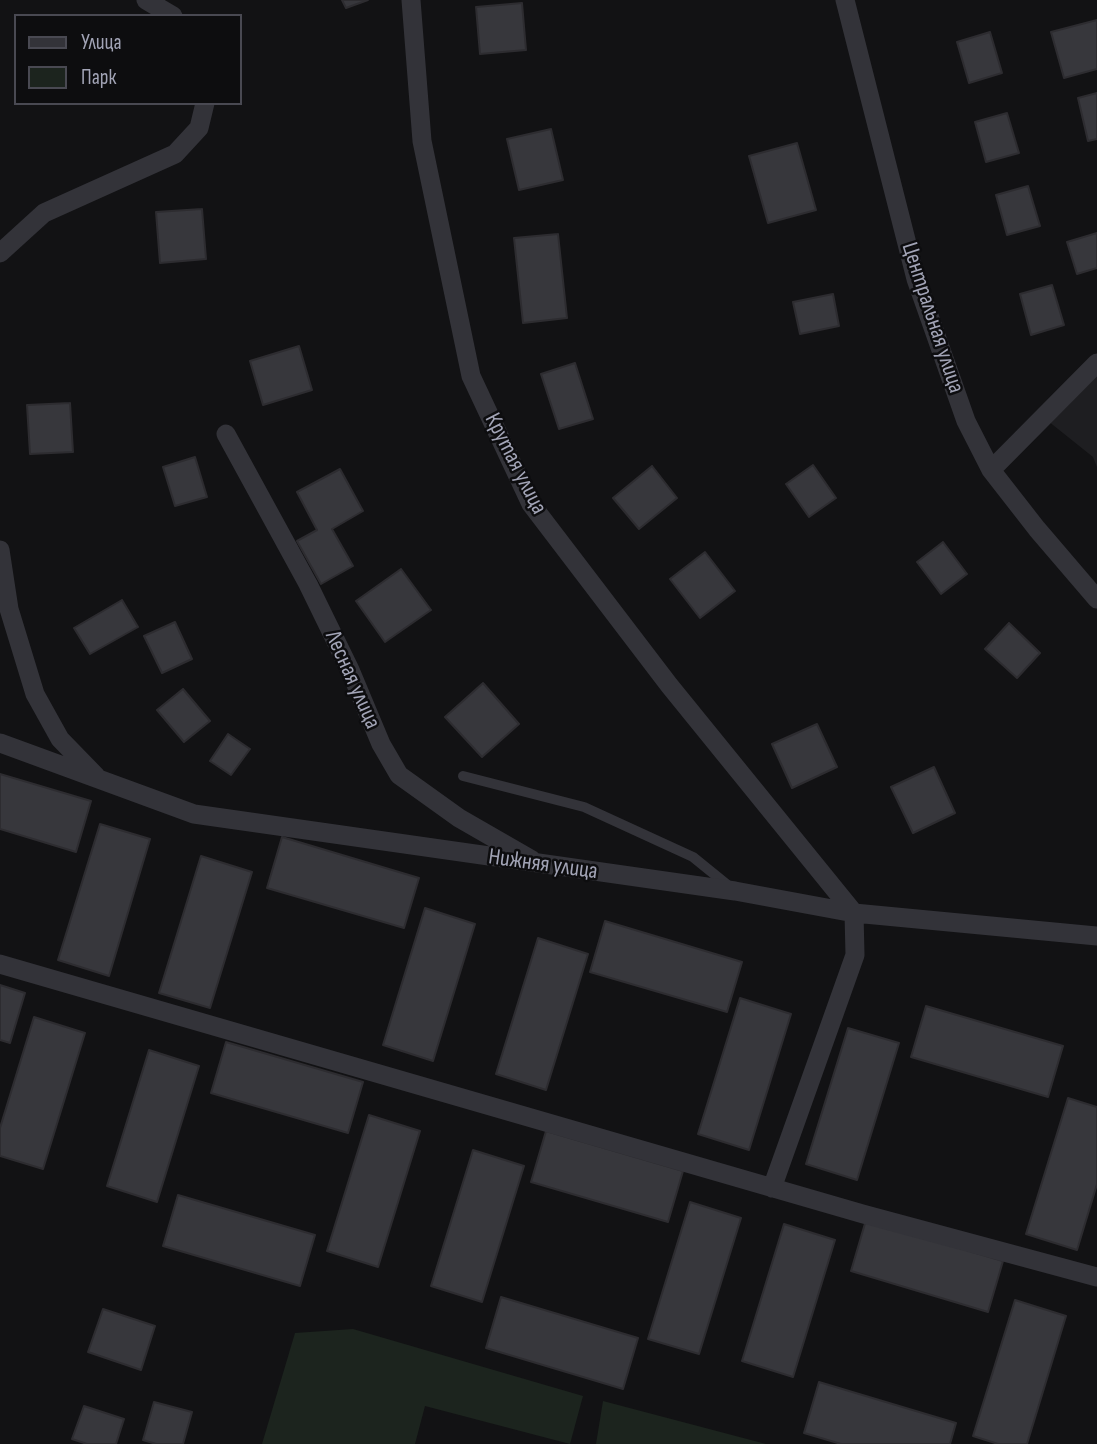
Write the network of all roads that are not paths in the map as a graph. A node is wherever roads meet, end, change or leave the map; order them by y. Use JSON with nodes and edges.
{"nodes":[{"id":1,"x":146,"y":0,"type":"edge"},
{"id":2,"x":411,"y":0,"type":"edge"},
{"id":3,"x":845,"y":0,"type":"edge"},
{"id":4,"x":170,"y":14,"type":"edge"},
{"id":5,"x":205,"y":105,"type":"edge"},
{"id":6,"x":0,"y":253,"type":"edge"},
{"id":7,"x":1097,"y":363,"type":"edge"},
{"id":8,"x":226,"y":434,"type":"dead end"},
{"id":9,"x":992,"y":470,"type":"junction"},
{"id":10,"x":0,"y":550,"type":"edge"},
{"id":11,"x":1097,"y":599,"type":"edge"},
{"id":12,"x":0,"y":743,"type":"edge"},
{"id":13,"x":463,"y":776,"type":"dead end"},
{"id":14,"x":102,"y":782,"type":"junction"},
{"id":15,"x":542,"y":866,"type":"junction"},
{"id":16,"x":735,"y":891,"type":"junction"},
{"id":17,"x":854,"y":914,"type":"junction"},
{"id":18,"x":1097,"y":936,"type":"edge"},
{"id":19,"x":0,"y":964,"type":"edge"},
{"id":20,"x":772,"y":1188,"type":"junction"},
{"id":21,"x":1097,"y":1277,"type":"edge"}],
"edges":[{"from":1,"to":4,"type":"street"},
{"from":2,"to":17,"type":"street","name":"Крутая улица"},
{"from":3,"to":9,"type":"street","name":"Центральная улица"},
{"from":5,"to":6,"type":"street"},
{"from":7,"to":9,"type":"street"},
{"from":8,"to":15,"type":"street","name":"Лесная улица"},
{"from":9,"to":11,"type":"street","name":"Центральная улица"},
{"from":10,"to":14,"type":"street"},
{"from":12,"to":14,"type":"street","name":"Нижняя улица"},
{"from":13,"to":16,"type":"lane"},
{"from":14,"to":15,"type":"street","name":"Нижняя улица"},
{"from":15,"to":16,"type":"street","name":"Нижняя улица"},
{"from":16,"to":17,"type":"street","name":"Нижняя улица"},
{"from":17,"to":18,"type":"street","name":"Нижняя улица"},
{"from":17,"to":20,"type":"street"},
{"from":19,"to":20,"type":"street"},
{"from":20,"to":21,"type":"street"}]}
